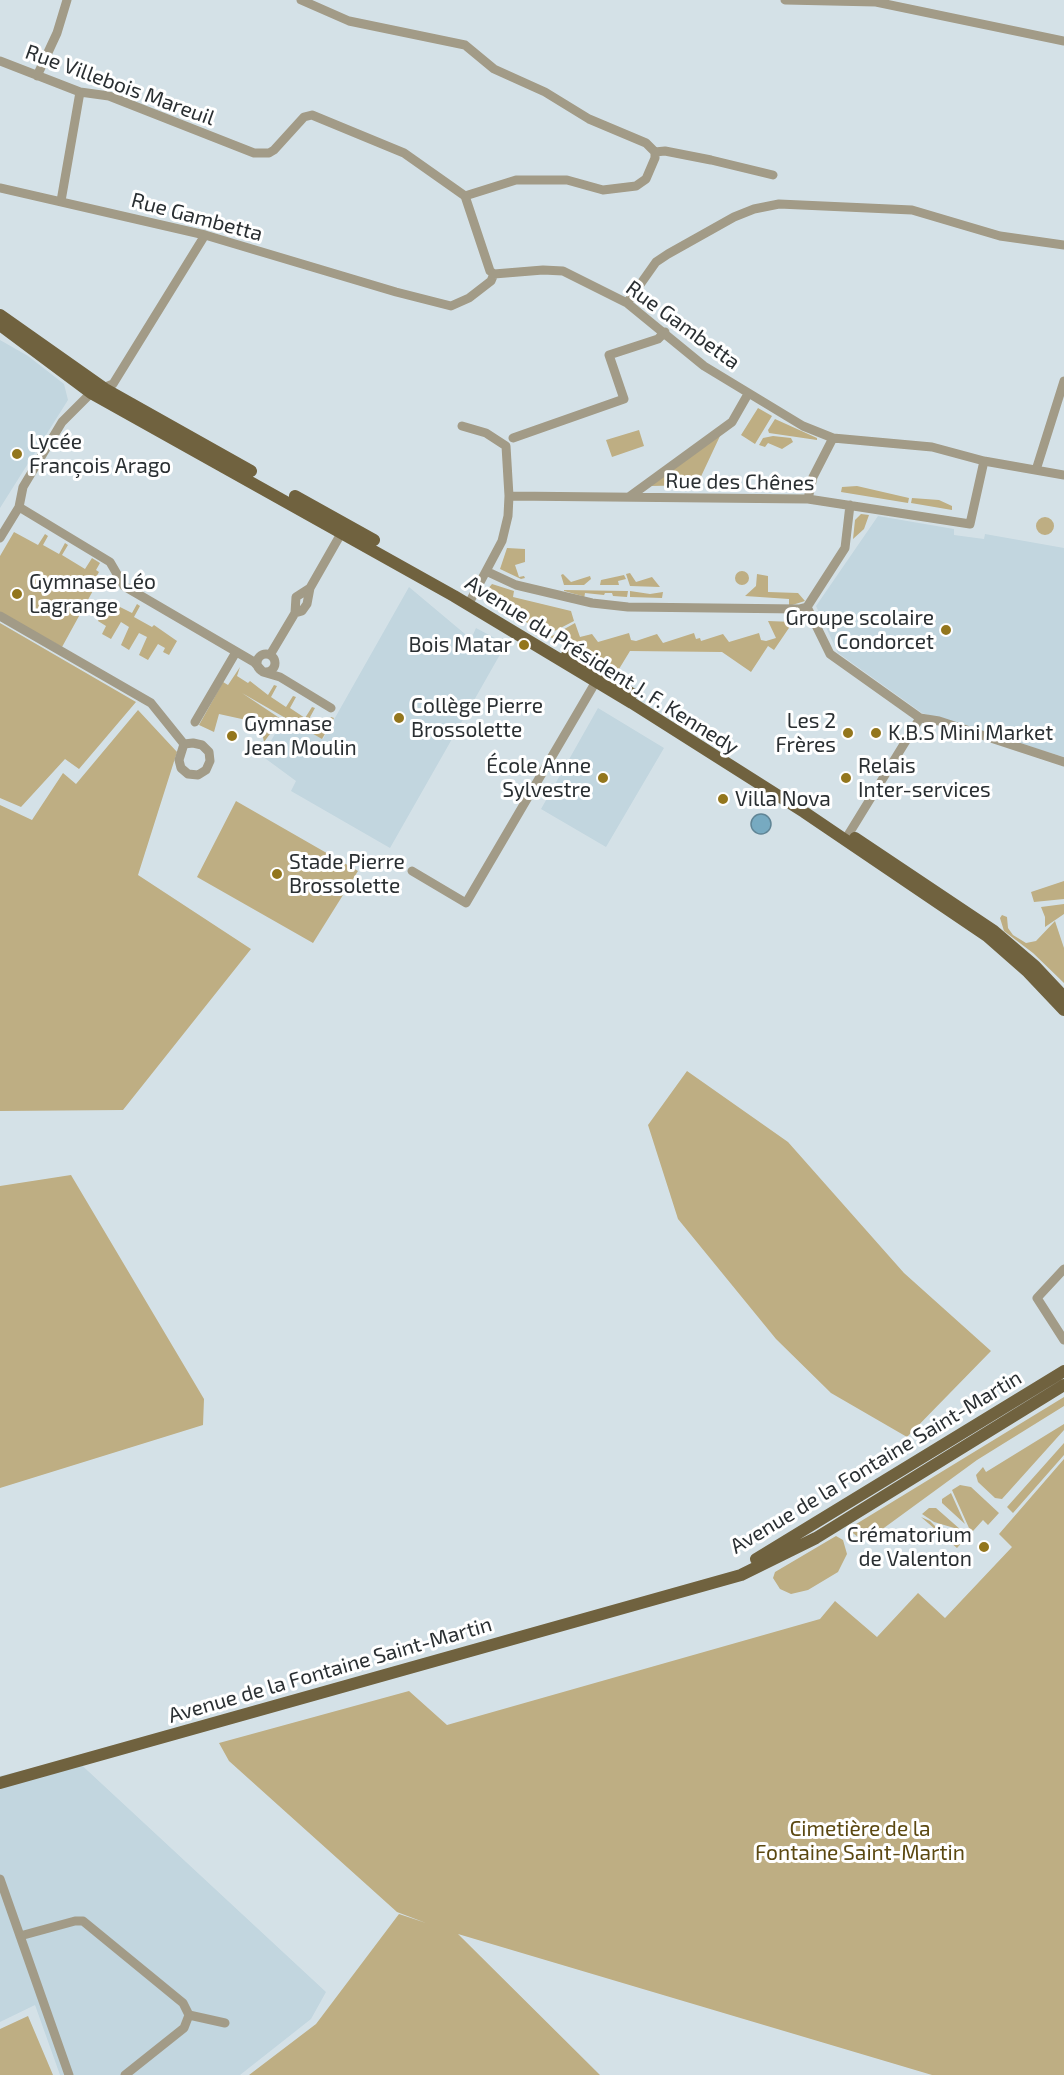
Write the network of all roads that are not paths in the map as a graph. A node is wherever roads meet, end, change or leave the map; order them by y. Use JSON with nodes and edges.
{"nodes":[{"id":1,"x":67,"y":0,"type":"edge"},
{"id":2,"x":302,"y":0,"type":"edge"},
{"id":3,"x":785,"y":0,"type":"edge"},
{"id":4,"x":1064,"y":41,"type":"edge"},
{"id":5,"x":0,"y":61,"type":"edge"},
{"id":6,"x":37,"y":76,"type":"junction"},
{"id":7,"x":80,"y":92,"type":"junction"},
{"id":8,"x":655,"y":152,"type":"junction"},
{"id":9,"x":773,"y":175,"type":"dead end"},
{"id":10,"x":0,"y":188,"type":"edge"},
{"id":11,"x":465,"y":196,"type":"junction"},
{"id":12,"x":61,"y":201,"type":"junction"},
{"id":13,"x":205,"y":235,"type":"junction"},
{"id":14,"x":1064,"y":245,"type":"edge"},
{"id":15,"x":494,"y":274,"type":"junction"},
{"id":16,"x":627,"y":303,"type":"junction"},
{"id":17,"x":0,"y":315,"type":"edge"},
{"id":18,"x":0,"y":325,"type":"edge"},
{"id":19,"x":665,"y":332,"type":"junction"},
{"id":20,"x":1064,"y":381,"type":"edge"},
{"id":21,"x":105,"y":389,"type":"junction"},
{"id":22,"x":91,"y":393,"type":"junction"},
{"id":23,"x":748,"y":393,"type":"junction"},
{"id":24,"x":462,"y":426,"type":"dead end"},
{"id":25,"x":513,"y":438,"type":"dead end"},
{"id":26,"x":833,"y":438,"type":"junction"},
{"id":27,"x":984,"y":462,"type":"junction"},
{"id":28,"x":1036,"y":470,"type":"junction"},
{"id":29,"x":1064,"y":475,"type":"edge"},
{"id":30,"x":509,"y":495,"type":"junction"},
{"id":31,"x":629,"y":497,"type":"junction"},
{"id":32,"x":808,"y":499,"type":"junction"},
{"id":33,"x":849,"y":505,"type":"junction"},
{"id":34,"x":19,"y":507,"type":"junction"},
{"id":35,"x":342,"y":532,"type":"junction"},
{"id":36,"x":0,"y":538,"type":"edge"},
{"id":37,"x":488,"y":572,"type":"junction"},
{"id":38,"x":471,"y":602,"type":"junction"},
{"id":39,"x":807,"y":607,"type":"junction"},
{"id":40,"x":0,"y":616,"type":"edge"},
{"id":41,"x":236,"y":652,"type":"junction"},
{"id":42,"x":270,"y":655,"type":"junction"},
{"id":43,"x":274,"y":666,"type":"junction"},
{"id":44,"x":260,"y":669,"type":"junction"},
{"id":45,"x":280,"y":677,"type":"junction"},
{"id":46,"x":598,"y":678,"type":"junction"},
{"id":47,"x":331,"y":708,"type":"dead end"},
{"id":48,"x":920,"y":718,"type":"junction"},
{"id":49,"x":195,"y":722,"type":"dead end"},
{"id":50,"x":184,"y":744,"type":"dead end"},
{"id":51,"x":1064,"y":762,"type":"edge"},
{"id":52,"x":847,"y":837,"type":"junction"},
{"id":53,"x":412,"y":871,"type":"dead end"},
{"id":54,"x":1064,"y":997,"type":"edge"},
{"id":55,"x":1064,"y":1010,"type":"edge"},
{"id":56,"x":1064,"y":1269,"type":"edge"},
{"id":57,"x":1064,"y":1341,"type":"edge"},
{"id":58,"x":1064,"y":1371,"type":"edge"},
{"id":59,"x":1064,"y":1384,"type":"edge"},
{"id":60,"x":1042,"y":1392,"type":"junction"},
{"id":61,"x":868,"y":1492,"type":"junction"},
{"id":62,"x":838,"y":1524,"type":"junction"},
{"id":63,"x":671,"y":1592,"type":"junction"},
{"id":64,"x":0,"y":1783,"type":"edge"},
{"id":65,"x":0,"y":1879,"type":"edge"},
{"id":66,"x":20,"y":1936,"type":"junction"},
{"id":67,"x":189,"y":2015,"type":"junction"},
{"id":68,"x":225,"y":2023,"type":"dead end"},
{"id":69,"x":69,"y":2075,"type":"edge"},
{"id":70,"x":125,"y":2075,"type":"edge"}],
"edges":[{"from":1,"to":6,"type":"street"},
{"from":2,"to":8,"type":"street"},
{"from":3,"to":4,"type":"street"},
{"from":5,"to":6,"type":"street","name":"Rue Villebois Mareuil"},
{"from":6,"to":7,"type":"street","name":"Rue Villebois Mareuil"},
{"from":7,"to":11,"type":"street","name":"Rue Villebois Mareuil"},
{"from":7,"to":12,"type":"street"},
{"from":8,"to":9,"type":"street"},
{"from":8,"to":11,"type":"street"},
{"from":10,"to":12,"type":"street","name":"Rue Gambetta"},
{"from":11,"to":15,"type":"street"},
{"from":12,"to":13,"type":"street","name":"Rue Gambetta"},
{"from":13,"to":15,"type":"street","name":"Rue Gambetta"},
{"from":13,"to":21,"type":"street"},
{"from":14,"to":16,"type":"street"},
{"from":15,"to":16,"type":"street","name":"Rue Gambetta"},
{"from":16,"to":19,"type":"street","name":"Rue Gambetta"},
{"from":17,"to":21,"type":"main road","name":"Avenue du Président J. F. Kennedy"},
{"from":18,"to":22,"type":"main road","name":"Avenue du Président J. F. Kennedy"},
{"from":19,"to":23,"type":"street","name":"Rue Gambetta"},
{"from":19,"to":25,"type":"street"},
{"from":20,"to":28,"type":"street"},
{"from":21,"to":22,"type":"street"},
{"from":21,"to":38,"type":"main road","name":"Avenue du Président J. F. Kennedy"},
{"from":22,"to":34,"type":"street"},
{"from":22,"to":35,"type":"main road","name":"Avenue du Président J. F. Kennedy"},
{"from":23,"to":26,"type":"street","name":"Rue Gambetta"},
{"from":23,"to":31,"type":"street"},
{"from":24,"to":30,"type":"street"},
{"from":26,"to":27,"type":"street","name":"Rue Gambetta"},
{"from":26,"to":32,"type":"street"},
{"from":27,"to":28,"type":"street","name":"Rue Gambetta"},
{"from":27,"to":33,"type":"street","name":"Rue des Chênes"},
{"from":28,"to":29,"type":"street","name":"Rue Gambetta"},
{"from":30,"to":31,"type":"street","name":"Rue des Chênes"},
{"from":30,"to":37,"type":"street"},
{"from":31,"to":32,"type":"street","name":"Rue des Chênes"},
{"from":32,"to":33,"type":"street","name":"Rue des Chênes"},
{"from":33,"to":39,"type":"street"},
{"from":34,"to":36,"type":"street"},
{"from":34,"to":41,"type":"street"},
{"from":35,"to":38,"type":"main road","name":"Avenue du Président J. F. Kennedy"},
{"from":35,"to":42,"type":"street"},
{"from":37,"to":38,"type":"street"},
{"from":37,"to":39,"type":"street"},
{"from":38,"to":46,"type":"main road","name":"Avenue du Président J. F. Kennedy"},
{"from":39,"to":48,"type":"street"},
{"from":40,"to":50,"type":"street"},
{"from":41,"to":44,"type":"street"},
{"from":41,"to":49,"type":"street"},
{"from":42,"to":43,"type":"street"},
{"from":42,"to":44,"type":"street"},
{"from":43,"to":44,"type":"street"},
{"from":43,"to":45,"type":"street"},
{"from":44,"to":45,"type":"street"},
{"from":45,"to":47,"type":"street"},
{"from":46,"to":52,"type":"main road","name":"Avenue du Président J. F. Kennedy"},
{"from":46,"to":53,"type":"street"},
{"from":48,"to":51,"type":"street"},
{"from":48,"to":52,"type":"street"},
{"from":52,"to":54,"type":"main road","name":"Avenue du Président J. F. Kennedy"},
{"from":52,"to":55,"type":"main road","name":"Avenue du Président J. F. Kennedy"},
{"from":56,"to":57,"type":"street"},
{"from":58,"to":60,"type":"main road","name":"Avenue de la Fontaine Saint-Martin"},
{"from":59,"to":60,"type":"main road","name":"Avenue de la Fontaine Saint-Martin"},
{"from":60,"to":61,"type":"main road","name":"Avenue de la Fontaine Saint-Martin"},
{"from":60,"to":62,"type":"main road","name":"Avenue de la Fontaine Saint-Martin"},
{"from":61,"to":62,"type":"main road"},
{"from":61,"to":63,"type":"main road","name":"Avenue de la Fontaine Saint-Martin"},
{"from":62,"to":63,"type":"main road","name":"Avenue de la Fontaine Saint-Martin"},
{"from":63,"to":64,"type":"main road","name":"Avenue de la Fontaine Saint-Martin"},
{"from":65,"to":66,"type":"street"},
{"from":66,"to":67,"type":"street"},
{"from":66,"to":69,"type":"street"},
{"from":67,"to":68,"type":"street"},
{"from":67,"to":70,"type":"street"}]}
